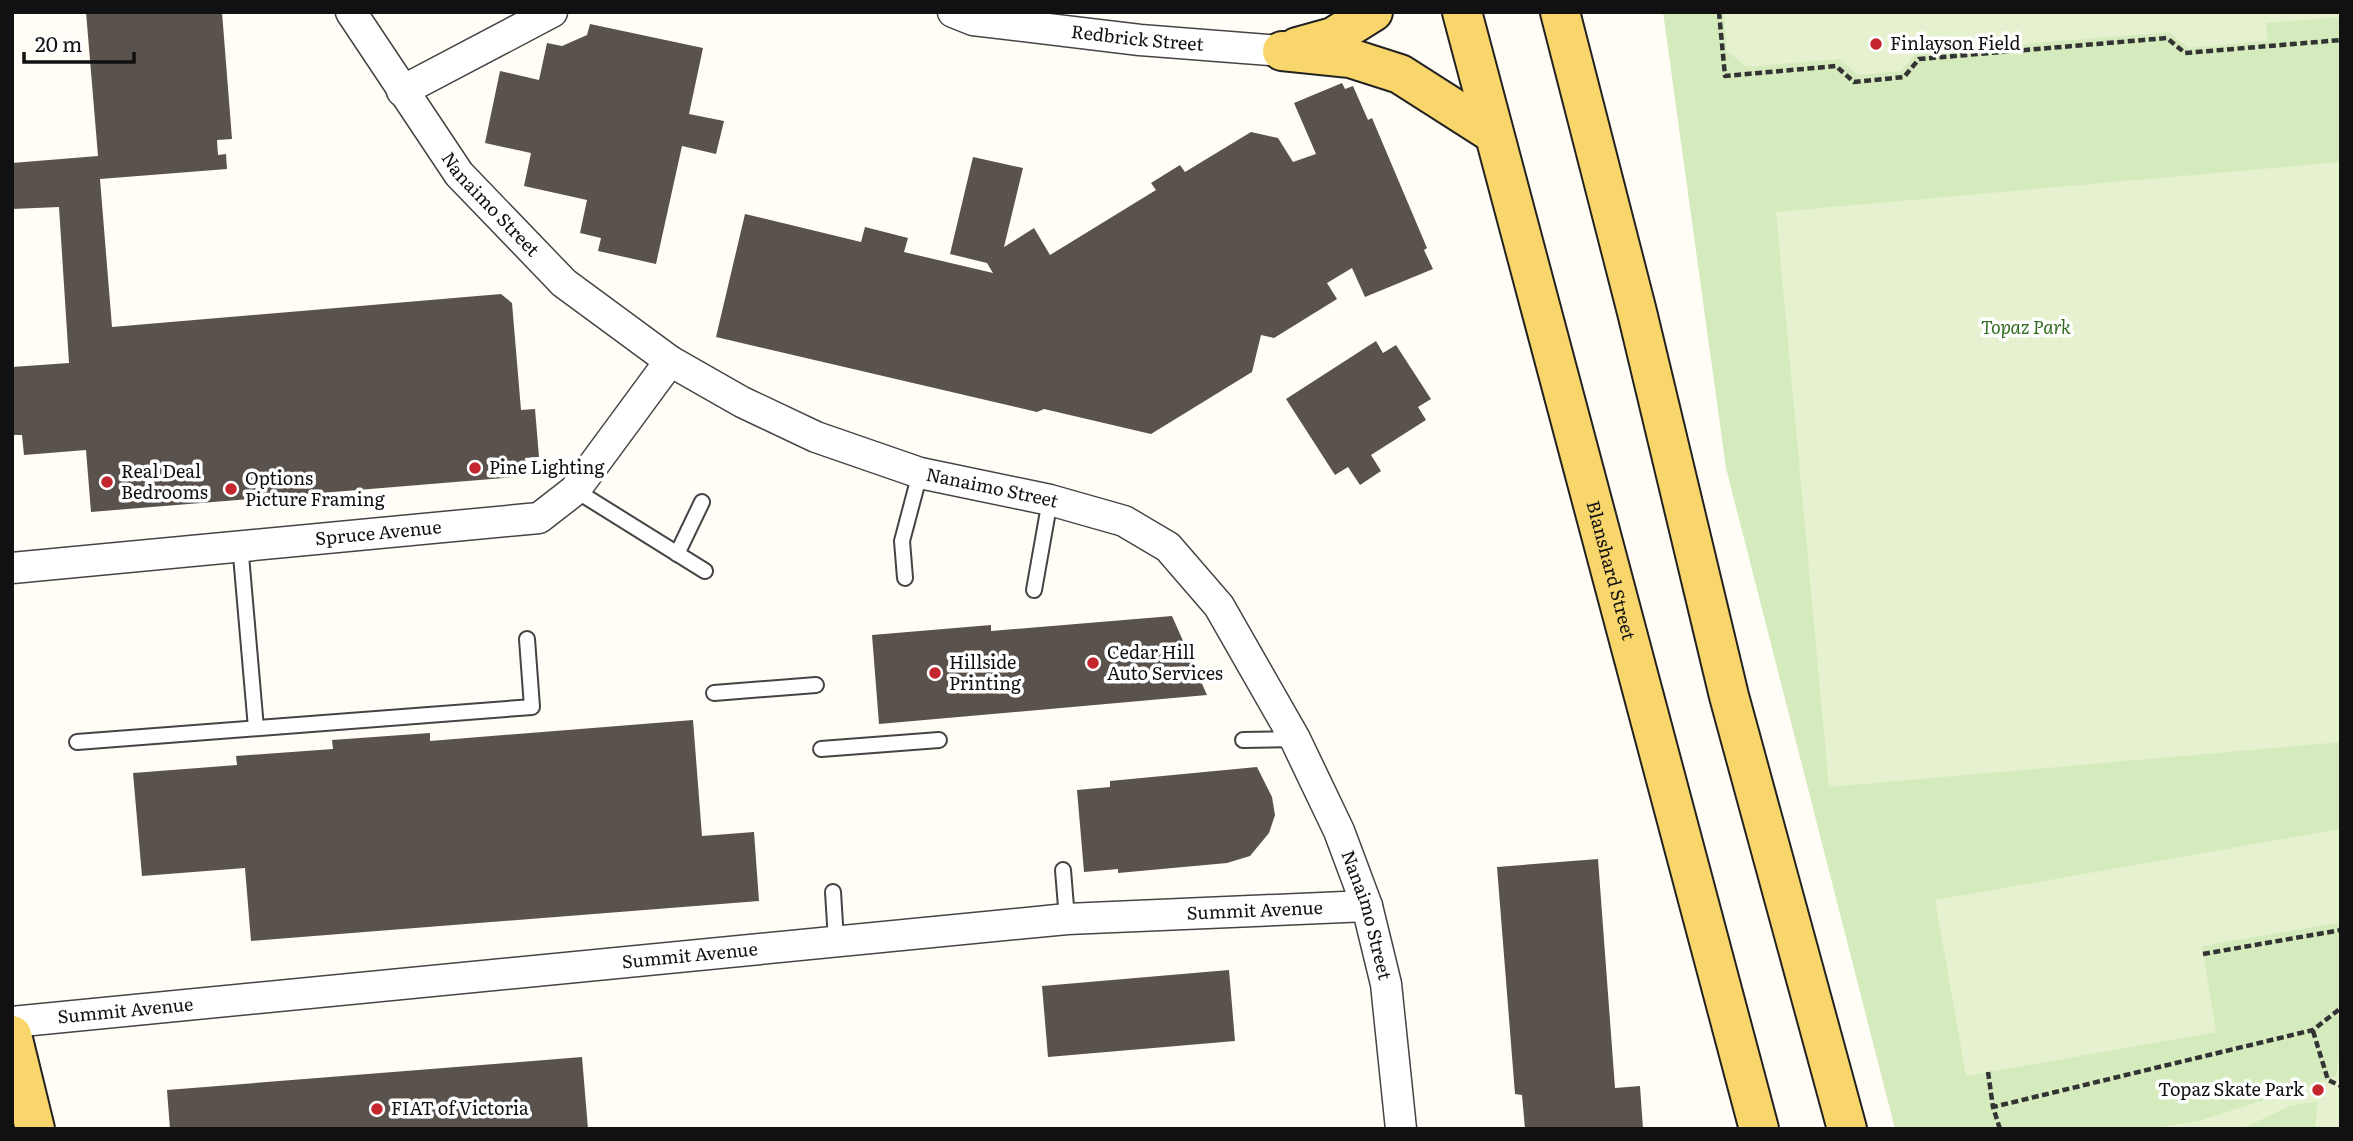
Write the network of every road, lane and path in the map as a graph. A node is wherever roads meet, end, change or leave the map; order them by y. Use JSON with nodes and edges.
{"nodes":[{"id":1,"x":351,"y":12,"type":"edge"},
{"id":2,"x":552,"y":12,"type":"edge"},
{"id":3,"x":953,"y":12,"type":"edge"},
{"id":4,"x":1373,"y":12,"type":"edge"},
{"id":5,"x":1462,"y":12,"type":"edge"},
{"id":6,"x":1560,"y":12,"type":"edge"},
{"id":7,"x":1719,"y":12,"type":"edge"},
{"id":8,"x":2341,"y":40,"type":"edge"},
{"id":9,"x":1282,"y":51,"type":"junction"},
{"id":10,"x":402,"y":91,"type":"junction"},
{"id":11,"x":1494,"y":134,"type":"junction"},
{"id":12,"x":670,"y":361,"type":"junction"},
{"id":13,"x":920,"y":473,"type":"junction"},
{"id":14,"x":575,"y":490,"type":"junction"},
{"id":15,"x":1050,"y":500,"type":"junction"},
{"id":16,"x":702,"y":502,"type":"dead end"},
{"id":17,"x":240,"y":544,"type":"junction"},
{"id":18,"x":677,"y":554,"type":"junction"},
{"id":19,"x":12,"y":568,"type":"edge"},
{"id":20,"x":705,"y":571,"type":"dead end"},
{"id":21,"x":905,"y":578,"type":"dead end"},
{"id":22,"x":1034,"y":590,"type":"dead end"},
{"id":23,"x":527,"y":639,"type":"dead end"},
{"id":24,"x":817,"y":685,"type":"dead end"},
{"id":25,"x":714,"y":693,"type":"dead end"},
{"id":26,"x":256,"y":727,"type":"junction"},
{"id":27,"x":1294,"y":739,"type":"junction"},
{"id":28,"x":939,"y":740,"type":"dead end"},
{"id":29,"x":1243,"y":740,"type":"dead end"},
{"id":30,"x":77,"y":742,"type":"dead end"},
{"id":31,"x":821,"y":748,"type":"dead end"},
{"id":32,"x":1063,"y":870,"type":"dead end"},
{"id":33,"x":833,"y":892,"type":"dead end"},
{"id":34,"x":1367,"y":906,"type":"junction"},
{"id":35,"x":1067,"y":919,"type":"junction"},
{"id":36,"x":2341,"y":930,"type":"edge"},
{"id":37,"x":836,"y":940,"type":"junction"},
{"id":38,"x":2203,"y":954,"type":"dead end"},
{"id":39,"x":2341,"y":1008,"type":"edge"},
{"id":40,"x":12,"y":1022,"type":"edge"},
{"id":41,"x":2313,"y":1030,"type":"junction"},
{"id":42,"x":12,"y":1035,"type":"edge"},
{"id":43,"x":1988,"y":1072,"type":"dead end"},
{"id":44,"x":2341,"y":1086,"type":"edge"},
{"id":45,"x":1993,"y":1107,"type":"junction"},
{"id":46,"x":35,"y":1129,"type":"edge"},
{"id":47,"x":1401,"y":1129,"type":"edge"},
{"id":48,"x":1759,"y":1129,"type":"edge"},
{"id":49,"x":1847,"y":1129,"type":"edge"},
{"id":50,"x":2000,"y":1129,"type":"edge"}],
"edges":[{"from":1,"to":10,"type":"street","name":"Nanaimo Street"},
{"from":2,"to":10,"type":"street"},
{"from":3,"to":9,"type":"street","name":"Redbrick Street"},
{"from":4,"to":9,"type":"main road"},
{"from":5,"to":11,"type":"main road","name":"Blanshard Street"},
{"from":6,"to":49,"type":"main road"},
{"from":7,"to":8,"type":"path"},
{"from":9,"to":11,"type":"main road"},
{"from":10,"to":12,"type":"street","name":"Nanaimo Street"},
{"from":11,"to":48,"type":"main road","name":"Blanshard Street"},
{"from":12,"to":13,"type":"street","name":"Nanaimo Street"},
{"from":12,"to":14,"type":"street","name":"Spruce Avenue"},
{"from":13,"to":15,"type":"street","name":"Nanaimo Street"},
{"from":13,"to":21,"type":"lane"},
{"from":14,"to":17,"type":"street","name":"Spruce Avenue"},
{"from":14,"to":18,"type":"lane"},
{"from":15,"to":22,"type":"lane"},
{"from":15,"to":27,"type":"street","name":"Nanaimo Street"},
{"from":16,"to":18,"type":"lane"},
{"from":17,"to":19,"type":"street","name":"Spruce Avenue"},
{"from":17,"to":26,"type":"lane"},
{"from":18,"to":20,"type":"lane"},
{"from":23,"to":26,"type":"lane"},
{"from":24,"to":25,"type":"lane"},
{"from":26,"to":30,"type":"lane"},
{"from":27,"to":29,"type":"lane"},
{"from":27,"to":34,"type":"street","name":"Nanaimo Street"},
{"from":28,"to":31,"type":"lane"},
{"from":32,"to":35,"type":"lane"},
{"from":33,"to":37,"type":"lane"},
{"from":34,"to":35,"type":"street","name":"Summit Avenue"},
{"from":34,"to":47,"type":"street","name":"Nanaimo Street"},
{"from":35,"to":37,"type":"street","name":"Summit Avenue"},
{"from":36,"to":38,"type":"path"},
{"from":37,"to":40,"type":"street","name":"Summit Avenue"},
{"from":39,"to":41,"type":"path"},
{"from":41,"to":44,"type":"path"},
{"from":41,"to":45,"type":"path"},
{"from":42,"to":46,"type":"main road"},
{"from":43,"to":45,"type":"path"},
{"from":45,"to":50,"type":"path"}]}
